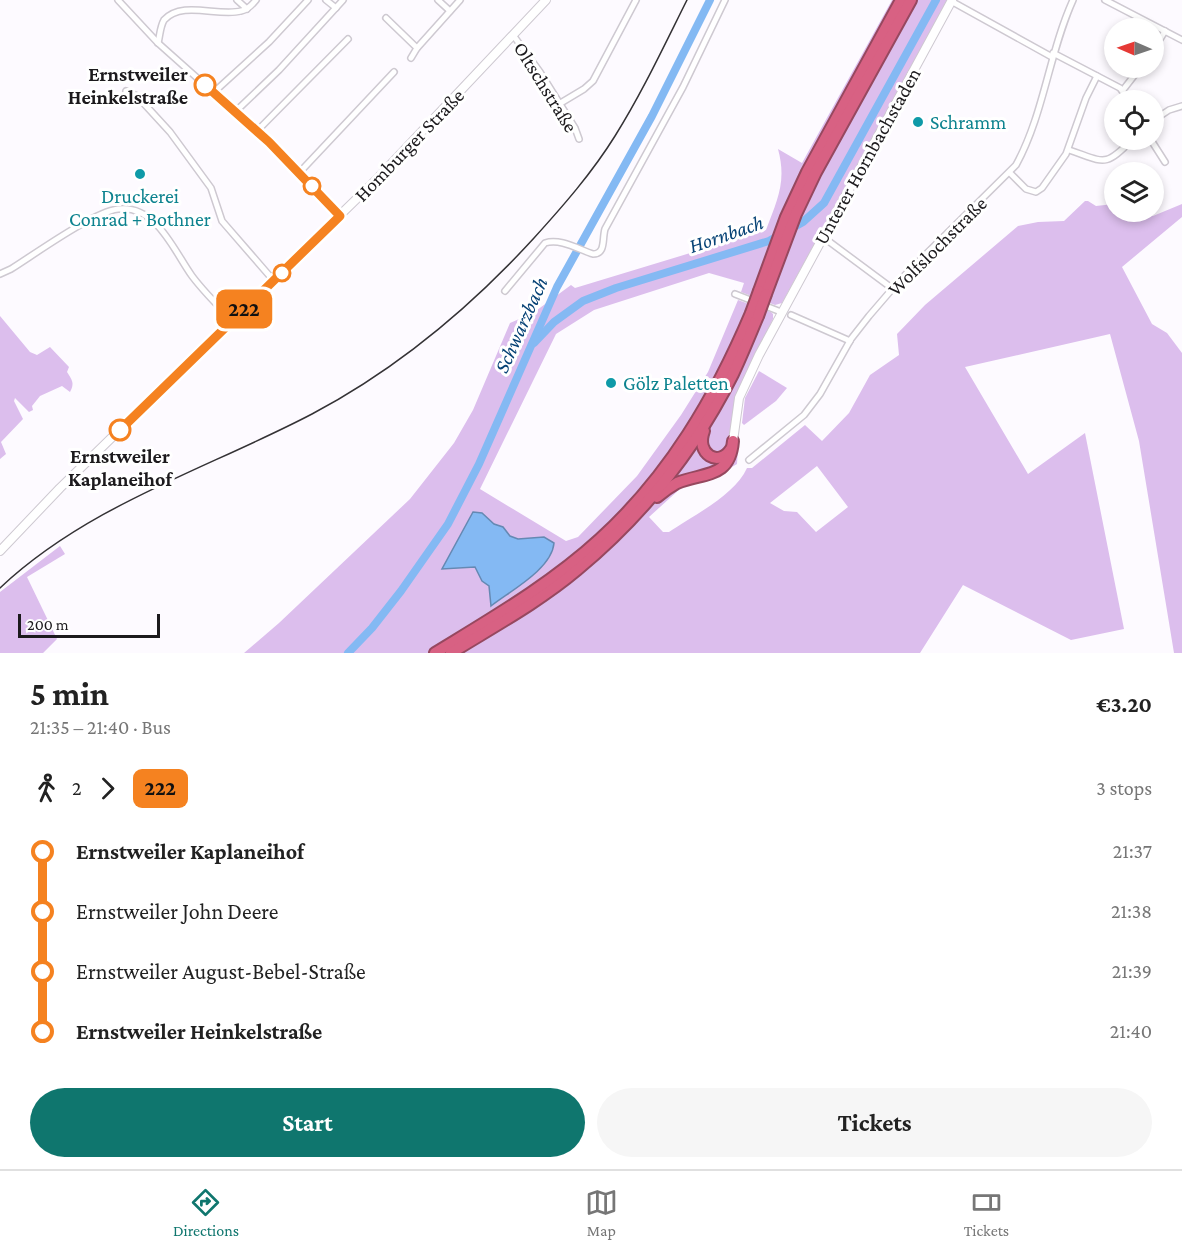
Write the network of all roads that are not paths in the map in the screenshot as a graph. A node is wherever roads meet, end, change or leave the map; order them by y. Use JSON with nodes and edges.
{"nodes":[{"id":1,"x":118,"y":0,"type":"edge"},
{"id":2,"x":237,"y":0,"type":"edge"},
{"id":3,"x":256,"y":0,"type":"edge"},
{"id":4,"x":308,"y":0,"type":"edge"},
{"id":5,"x":326,"y":0,"type":"edge"},
{"id":6,"x":343,"y":0,"type":"edge"},
{"id":7,"x":438,"y":0,"type":"edge"},
{"id":8,"x":460,"y":0,"type":"edge"},
{"id":9,"x":546,"y":0,"type":"edge"},
{"id":10,"x":636,"y":0,"type":"edge"},
{"id":11,"x":725,"y":0,"type":"edge"},
{"id":12,"x":901,"y":0,"type":"edge"},
{"id":13,"x":910,"y":0,"type":"edge"},
{"id":14,"x":1073,"y":0,"type":"edge"},
{"id":15,"x":1105,"y":0,"type":"edge"},
{"id":16,"x":952,"y":1,"type":"edge"},
{"id":17,"x":336,"y":8,"type":"junction"},
{"id":18,"x":247,"y":9,"type":"junction"},
{"id":19,"x":450,"y":11,"type":"junction"},
{"id":20,"x":386,"y":18,"type":"dead end"},
{"id":21,"x":1139,"y":18,"type":"edge"},
{"id":22,"x":1164,"y":31,"type":"edge"},
{"id":23,"x":513,"y":35,"type":"junction"},
{"id":24,"x":348,"y":39,"type":"dead end"},
{"id":25,"x":1182,"y":40,"type":"edge"},
{"id":26,"x":158,"y":43,"type":"junction"},
{"id":27,"x":417,"y":48,"type":"junction"},
{"id":28,"x":1053,"y":55,"type":"junction"},
{"id":29,"x":411,"y":58,"type":"dead end"},
{"id":30,"x":394,"y":72,"type":"dead end"},
{"id":31,"x":1097,"y":76,"type":"junction"},
{"id":32,"x":1132,"y":78,"type":"edge"},
{"id":33,"x":1123,"y":90,"type":"joint"},
{"id":34,"x":126,"y":91,"type":"dead end"},
{"id":35,"x":213,"y":93,"type":"junction"},
{"id":36,"x":559,"y":104,"type":"junction"},
{"id":37,"x":1182,"y":106,"type":"edge"},
{"id":38,"x":235,"y":112,"type":"junction"},
{"id":39,"x":1164,"y":113,"type":"edge"},
{"id":40,"x":256,"y":131,"type":"junction"},
{"id":41,"x":579,"y":139,"type":"dead end"},
{"id":42,"x":1069,"y":150,"type":"junction"},
{"id":43,"x":1120,"y":150,"type":"edge"},
{"id":44,"x":1157,"y":150,"type":"edge"},
{"id":45,"x":1165,"y":162,"type":"dead end"},
{"id":46,"x":299,"y":173,"type":"junction"},
{"id":47,"x":1010,"y":173,"type":"junction"},
{"id":48,"x":340,"y":216,"type":"junction"},
{"id":49,"x":791,"y":216,"type":"junction"},
{"id":50,"x":823,"y":237,"type":"junction"},
{"id":51,"x":0,"y":274,"type":"edge"},
{"id":52,"x":274,"y":281,"type":"junction"},
{"id":53,"x":893,"y":289,"type":"junction"},
{"id":54,"x":505,"y":291,"type":"dead end"},
{"id":55,"x":735,"y":294,"type":"dead end"},
{"id":56,"x":782,"y":312,"type":"junction"},
{"id":57,"x":754,"y":314,"type":"junction"},
{"id":58,"x":791,"y":315,"type":"dead end"},
{"id":59,"x":232,"y":320,"type":"junction"},
{"id":60,"x":850,"y":341,"type":"junction"},
{"id":61,"x":711,"y":414,"type":"junction"},
{"id":62,"x":734,"y":441,"type":"junction"},
{"id":63,"x":749,"y":460,"type":"dead end"},
{"id":64,"x":640,"y":510,"type":"junction"},
{"id":65,"x":0,"y":552,"type":"edge"},
{"id":66,"x":435,"y":653,"type":"edge"},
{"id":67,"x":451,"y":653,"type":"edge"}],
"edges":[{"from":1,"to":26,"type":"street"},
{"from":2,"to":18,"type":"street"},
{"from":3,"to":18,"type":"street"},
{"from":4,"to":35,"type":"street"},
{"from":5,"to":17,"type":"street"},
{"from":6,"to":17,"type":"street"},
{"from":7,"to":19,"type":"street"},
{"from":8,"to":19,"type":"street"},
{"from":9,"to":23,"type":"main road","name":"Homburger Straße"},
{"from":10,"to":36,"type":"street"},
{"from":11,"to":54,"type":"street"},
{"from":12,"to":49,"type":"highway"},
{"from":13,"to":49,"type":"highway"},
{"from":14,"to":28,"type":"street","name":"Wolfslochstraße"},
{"from":15,"to":21,"type":"street"},
{"from":16,"to":28,"type":"street"},
{"from":16,"to":50,"type":"main road","name":"Unterer Hornbachstaden"},
{"from":17,"to":38,"type":"street"},
{"from":18,"to":26,"type":"street"},
{"from":19,"to":27,"type":"street"},
{"from":20,"to":27,"type":"street"},
{"from":22,"to":25,"type":"street"},
{"from":23,"to":36,"type":"street","name":"Oltschstraße"},
{"from":23,"to":48,"type":"main road","name":"Homburger Straße"},
{"from":24,"to":40,"type":"street"},
{"from":26,"to":35,"type":"street"},
{"from":27,"to":29,"type":"street"},
{"from":28,"to":31,"type":"street"},
{"from":28,"to":47,"type":"street","name":"Wolfslochstraße"},
{"from":30,"to":46,"type":"street"},
{"from":31,"to":33,"type":"street"},
{"from":31,"to":42,"type":"street"},
{"from":32,"to":33,"type":"street"},
{"from":34,"to":52,"type":"street"},
{"from":35,"to":38,"type":"street"},
{"from":36,"to":41,"type":"street","name":"Oltschstraße"},
{"from":37,"to":39,"type":"street"},
{"from":38,"to":40,"type":"street"},
{"from":40,"to":46,"type":"street"},
{"from":42,"to":43,"type":"street"},
{"from":42,"to":47,"type":"street"},
{"from":44,"to":45,"type":"street"},
{"from":46,"to":48,"type":"street"},
{"from":47,"to":53,"type":"street","name":"Wolfslochstraße"},
{"from":48,"to":52,"type":"main road","name":"Homburger Straße"},
{"from":49,"to":57,"type":"highway","bridge":true},
{"from":50,"to":53,"type":"street"},
{"from":50,"to":56,"type":"main road","name":"Unterer Hornbachstaden"},
{"from":51,"to":59,"type":"street"},
{"from":52,"to":59,"type":"main road","name":"Homburger Straße"},
{"from":53,"to":60,"type":"street","name":"Wolfslochstraße"},
{"from":55,"to":56,"type":"street"},
{"from":56,"to":62,"type":"main road","name":"Unterer Hornbachstaden"},
{"from":57,"to":61,"type":"highway"},
{"from":57,"to":66,"type":"highway"},
{"from":58,"to":60,"type":"street"},
{"from":59,"to":65,"type":"main road","name":"Homburger Straße"},
{"from":60,"to":63,"type":"street","name":"Wolfslochstraße"},
{"from":61,"to":62,"type":"highway"},
{"from":61,"to":64,"type":"highway"},
{"from":62,"to":64,"type":"highway"},
{"from":64,"to":67,"type":"highway"}]}
